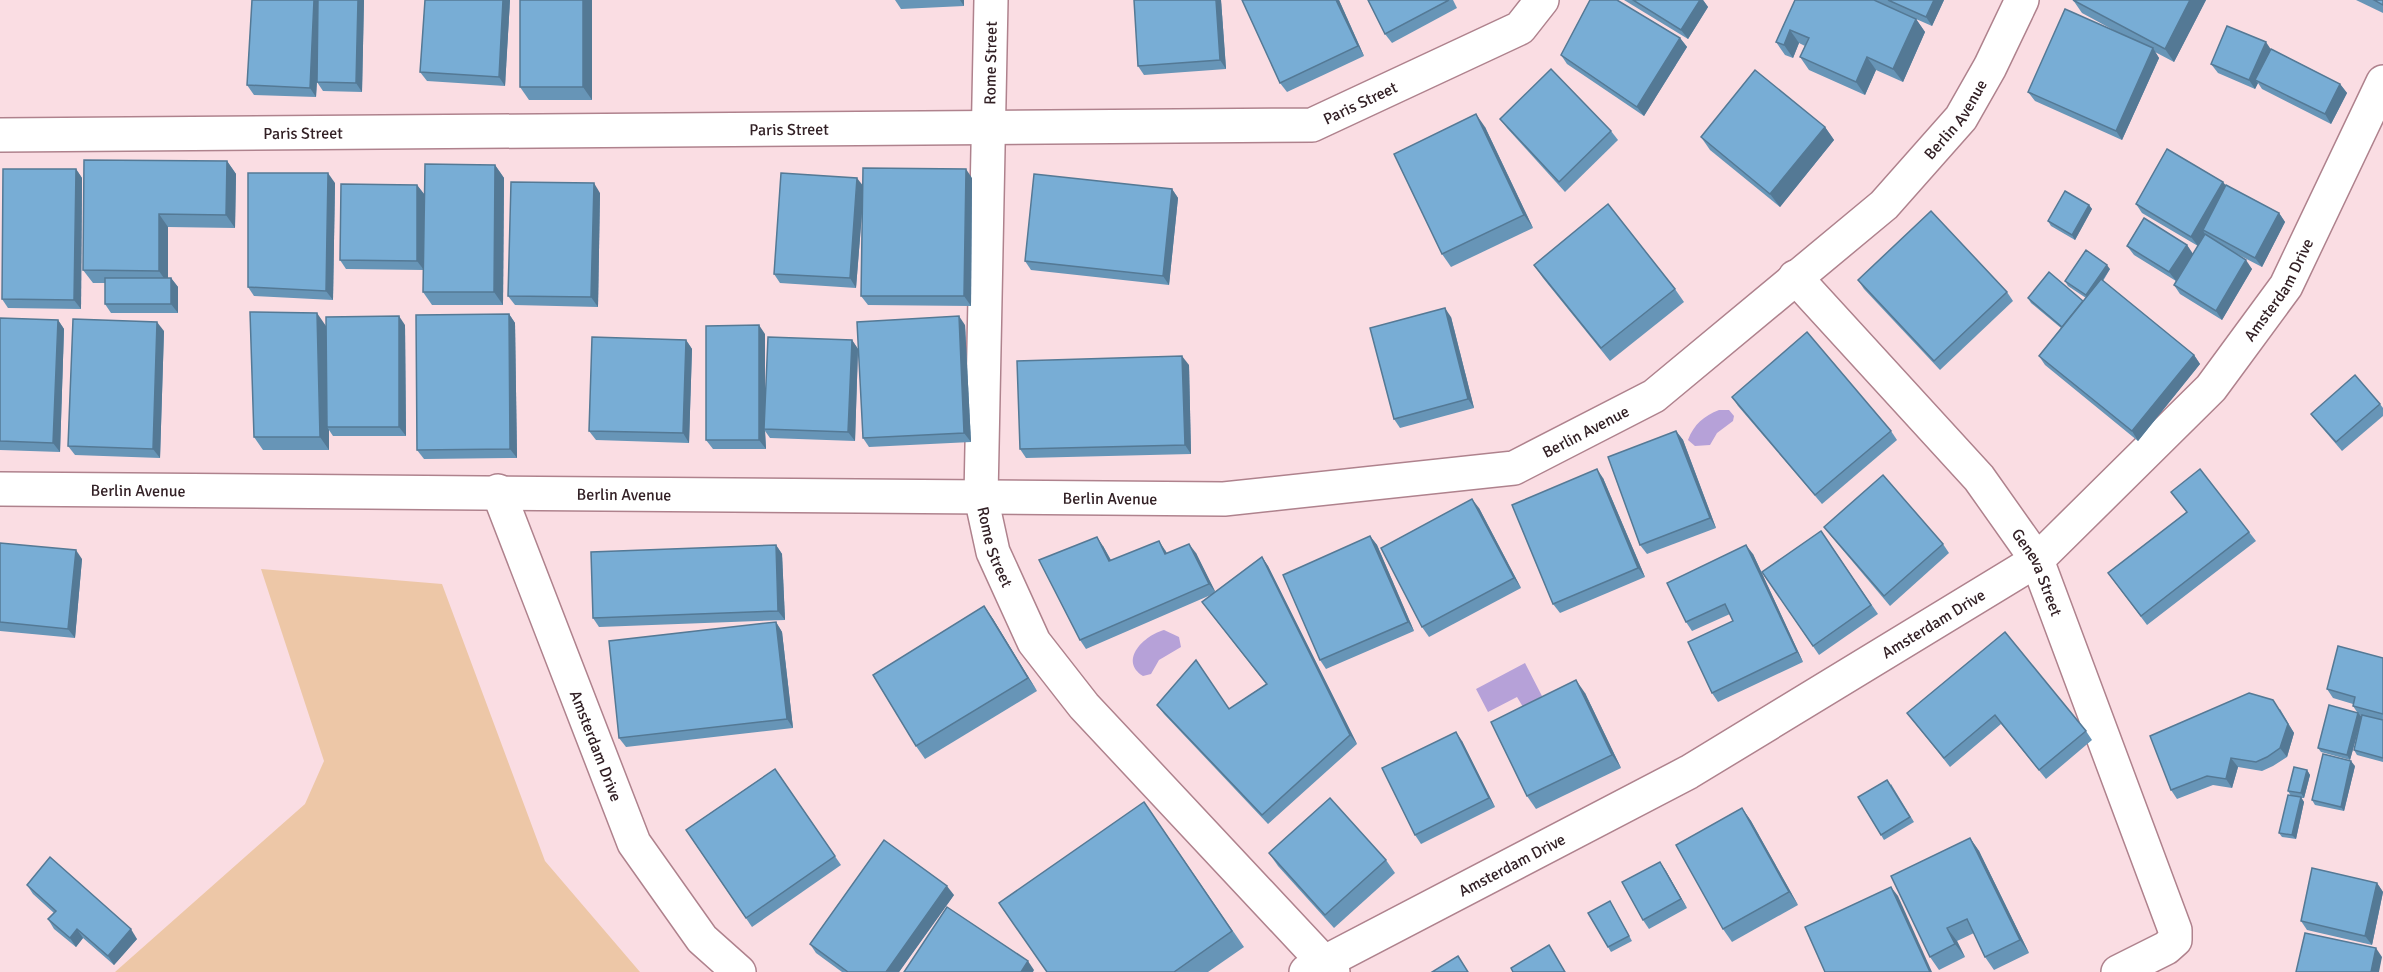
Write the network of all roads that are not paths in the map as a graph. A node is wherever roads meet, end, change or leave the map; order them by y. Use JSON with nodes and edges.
{"nodes":[{"id":1,"x":990,"y":0,"type":"edge"},
{"id":2,"x":1542,"y":0,"type":"edge"},
{"id":3,"x":2022,"y":0,"type":"edge"},
{"id":4,"x":2383,"y":82,"type":"edge"},
{"id":5,"x":989,"y":126,"type":"junction"},
{"id":6,"x":0,"y":135,"type":"edge"},
{"id":7,"x":1795,"y":277,"type":"junction"},
{"id":8,"x":0,"y":489,"type":"edge"},
{"id":9,"x":498,"y":491,"type":"junction"},
{"id":10,"x":981,"y":497,"type":"junction"},
{"id":11,"x":2037,"y":560,"type":"junction"},
{"id":12,"x":1321,"y":968,"type":"edge"},
{"id":13,"x":739,"y":972,"type":"edge"},
{"id":14,"x":2118,"y":972,"type":"edge"}],
"edges":[{"from":1,"to":5,"type":"street","name":"Rome Street"},
{"from":2,"to":5,"type":"street","name":"Paris Street"},
{"from":3,"to":7,"type":"street","name":"Berlin Avenue"},
{"from":4,"to":11,"type":"street","name":"Amsterdam Drive"},
{"from":5,"to":6,"type":"street","name":"Paris Street"},
{"from":5,"to":10,"type":"street","name":"Rome Street"},
{"from":7,"to":10,"type":"street","name":"Berlin Avenue"},
{"from":7,"to":11,"type":"street","name":"Geneva Street"},
{"from":8,"to":9,"type":"street","name":"Berlin Avenue"},
{"from":9,"to":10,"type":"street","name":"Berlin Avenue"},
{"from":9,"to":13,"type":"street","name":"Amsterdam Drive"},
{"from":10,"to":12,"type":"street","name":"Rome Street"},
{"from":11,"to":12,"type":"street","name":"Amsterdam Drive"},
{"from":11,"to":14,"type":"street","name":"Geneva Street"}]}
